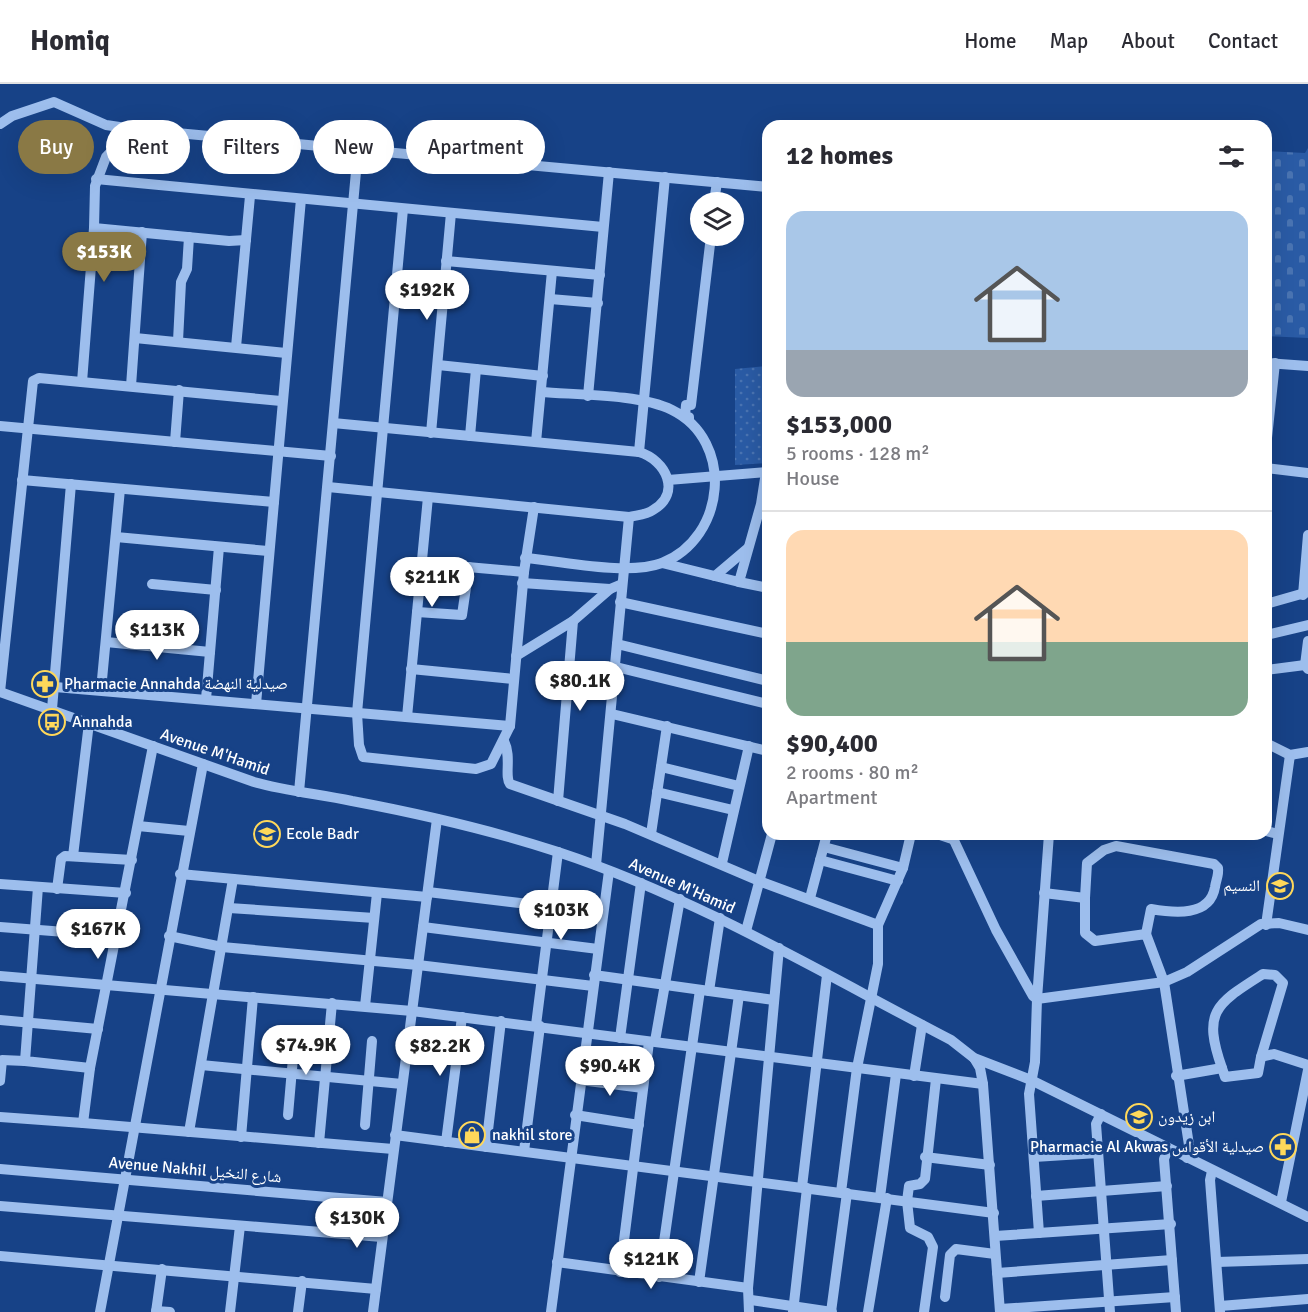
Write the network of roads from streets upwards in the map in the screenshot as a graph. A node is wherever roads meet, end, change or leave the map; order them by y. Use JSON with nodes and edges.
{"nodes":[{"id":1,"x":0,"y":116,"type":"edge"},
{"id":2,"x":12,"y":116,"type":"junction"},
{"id":3,"x":0,"y":124,"type":"edge"},
{"id":4,"x":106,"y":125,"type":"edge"},
{"id":5,"x":190,"y":134,"type":"edge"},
{"id":6,"x":313,"y":146,"type":"edge"},
{"id":7,"x":394,"y":153,"type":"edge"},
{"id":8,"x":106,"y":157,"type":"edge"},
{"id":9,"x":609,"y":172,"type":"junction"},
{"id":10,"x":356,"y":174,"type":"edge"},
{"id":11,"x":665,"y":177,"type":"junction"},
{"id":12,"x":96,"y":179,"type":"junction"},
{"id":13,"x":717,"y":182,"type":"junction"},
{"id":14,"x":762,"y":186,"type":"edge"},
{"id":15,"x":716,"y":192,"type":"edge"},
{"id":16,"x":250,"y":195,"type":"junction"},
{"id":17,"x":301,"y":199,"type":"junction"},
{"id":18,"x":354,"y":204,"type":"junction"},
{"id":19,"x":403,"y":209,"type":"junction"},
{"id":20,"x":451,"y":213,"type":"junction"},
{"id":21,"x":603,"y":227,"type":"junction"},
{"id":22,"x":94,"y":228,"type":"junction"},
{"id":23,"x":142,"y":232,"type":"junction"},
{"id":24,"x":189,"y":237,"type":"junction"},
{"id":25,"x":246,"y":240,"type":"junction"},
{"id":26,"x":710,"y":246,"type":"edge"},
{"id":27,"x":446,"y":261,"type":"junction"},
{"id":28,"x":552,"y":271,"type":"junction"},
{"id":29,"x":600,"y":275,"type":"junction"},
{"id":30,"x":550,"y":299,"type":"junction"},
{"id":31,"x":598,"y":303,"type":"junction"},
{"id":32,"x":135,"y":338,"type":"junction"},
{"id":33,"x":178,"y":341,"type":"junction"},
{"id":34,"x":236,"y":347,"type":"junction"},
{"id":35,"x":286,"y":352,"type":"junction"},
{"id":36,"x":1272,"y":363,"type":"edge"},
{"id":37,"x":438,"y":365,"type":"junction"},
{"id":38,"x":1308,"y":366,"type":"edge"},
{"id":39,"x":476,"y":369,"type":"junction"},
{"id":40,"x":543,"y":376,"type":"junction"},
{"id":41,"x":82,"y":382,"type":"junction"},
{"id":42,"x":131,"y":386,"type":"junction"},
{"id":43,"x":179,"y":390,"type":"junction"},
{"id":44,"x":541,"y":392,"type":"junction"},
{"id":45,"x":588,"y":396,"type":"junction"},
{"id":46,"x":281,"y":401,"type":"junction"},
{"id":47,"x":645,"y":401,"type":"junction"},
{"id":48,"x":689,"y":422,"type":"junction"},
{"id":49,"x":333,"y":423,"type":"junction"},
{"id":50,"x":0,"y":426,"type":"edge"},
{"id":51,"x":27,"y":428,"type":"junction"},
{"id":52,"x":382,"y":428,"type":"junction"},
{"id":53,"x":430,"y":433,"type":"junction"},
{"id":54,"x":470,"y":436,"type":"junction"},
{"id":55,"x":175,"y":442,"type":"junction"},
{"id":56,"x":536,"y":442,"type":"junction"},
{"id":57,"x":277,"y":451,"type":"junction"},
{"id":58,"x":639,"y":452,"type":"junction"},
{"id":59,"x":331,"y":456,"type":"junction"},
{"id":60,"x":1272,"y":469,"type":"edge"},
{"id":61,"x":762,"y":472,"type":"edge"},
{"id":62,"x":1308,"y":473,"type":"edge"},
{"id":63,"x":716,"y":476,"type":"junction"},
{"id":64,"x":22,"y":480,"type":"junction"},
{"id":65,"x":668,"y":480,"type":"junction"},
{"id":66,"x":71,"y":484,"type":"junction"},
{"id":67,"x":328,"y":487,"type":"junction"},
{"id":68,"x":120,"y":489,"type":"junction"},
{"id":69,"x":378,"y":492,"type":"junction"},
{"id":70,"x":428,"y":497,"type":"junction"},
{"id":71,"x":274,"y":502,"type":"junction"},
{"id":72,"x":534,"y":507,"type":"junction"},
{"id":73,"x":762,"y":512,"type":"edge"},
{"id":74,"x":629,"y":517,"type":"junction"},
{"id":75,"x":1308,"y":535,"type":"edge"},
{"id":76,"x":116,"y":537,"type":"junction"},
{"id":77,"x":219,"y":547,"type":"junction"},
{"id":78,"x":748,"y":547,"type":"junction"},
{"id":79,"x":268,"y":551,"type":"junction"},
{"id":80,"x":525,"y":558,"type":"junction"},
{"id":81,"x":422,"y":563,"type":"junction"},
{"id":82,"x":662,"y":563,"type":"junction"},
{"id":83,"x":469,"y":567,"type":"junction"},
{"id":84,"x":624,"y":568,"type":"junction"},
{"id":85,"x":715,"y":576,"type":"junction"},
{"id":86,"x":523,"y":578,"type":"junction"},
{"id":87,"x":739,"y":582,"type":"junction"},
{"id":88,"x":152,"y":584,"type":"dead end"},
{"id":89,"x":622,"y":584,"type":"junction"},
{"id":90,"x":762,"y":587,"type":"edge"},
{"id":91,"x":610,"y":589,"type":"junction"},
{"id":92,"x":216,"y":590,"type":"junction"},
{"id":93,"x":1306,"y":593,"type":"edge"},
{"id":94,"x":620,"y":602,"type":"junction"},
{"id":95,"x":1272,"y":602,"type":"edge"},
{"id":96,"x":417,"y":612,"type":"junction"},
{"id":97,"x":573,"y":621,"type":"junction"},
{"id":98,"x":1308,"y":625,"type":"edge"},
{"id":99,"x":762,"y":630,"type":"edge"},
{"id":100,"x":3,"y":631,"type":"edge"},
{"id":101,"x":1272,"y":634,"type":"edge"},
{"id":102,"x":1308,"y":641,"type":"edge"},
{"id":103,"x":106,"y":642,"type":"junction"},
{"id":104,"x":617,"y":644,"type":"junction"},
{"id":105,"x":210,"y":652,"type":"junction"},
{"id":106,"x":516,"y":656,"type":"junction"},
{"id":107,"x":616,"y":667,"type":"junction"},
{"id":108,"x":1306,"y":667,"type":"edge"},
{"id":109,"x":411,"y":669,"type":"junction"},
{"id":110,"x":1272,"y":670,"type":"edge"},
{"id":111,"x":514,"y":679,"type":"junction"},
{"id":112,"x":762,"y":680,"type":"edge"},
{"id":113,"x":55,"y":687,"type":"junction"},
{"id":114,"x":100,"y":690,"type":"junction"},
{"id":115,"x":0,"y":692,"type":"edge"},
{"id":116,"x":206,"y":699,"type":"junction"},
{"id":117,"x":762,"y":703,"type":"edge"},
{"id":118,"x":256,"y":704,"type":"junction"},
{"id":119,"x":51,"y":709,"type":"junction"},
{"id":120,"x":306,"y":709,"type":"junction"},
{"id":121,"x":357,"y":713,"type":"junction"},
{"id":122,"x":612,"y":714,"type":"junction"},
{"id":123,"x":407,"y":717,"type":"junction"},
{"id":124,"x":89,"y":723,"type":"junction"},
{"id":125,"x":510,"y":726,"type":"junction"},
{"id":126,"x":667,"y":726,"type":"junction"},
{"id":127,"x":504,"y":741,"type":"junction"},
{"id":128,"x":153,"y":746,"type":"junction"},
{"id":129,"x":749,"y":746,"type":"junction"},
{"id":130,"x":1272,"y":746,"type":"edge"},
{"id":131,"x":762,"y":749,"type":"edge"},
{"id":132,"x":1308,"y":752,"type":"edge"},
{"id":133,"x":1290,"y":755,"type":"junction"},
{"id":134,"x":203,"y":764,"type":"junction"},
{"id":135,"x":661,"y":766,"type":"junction"},
{"id":136,"x":739,"y":786,"type":"junction"},
{"id":137,"x":299,"y":792,"type":"junction"},
{"id":138,"x":657,"y":792,"type":"junction"},
{"id":139,"x":558,"y":801,"type":"junction"},
{"id":140,"x":733,"y":810,"type":"junction"},
{"id":141,"x":601,"y":816,"type":"junction"},
{"id":142,"x":437,"y":819,"type":"junction"},
{"id":143,"x":138,"y":826,"type":"junction"},
{"id":144,"x":189,"y":831,"type":"junction"},
{"id":145,"x":1272,"y":832,"type":"edge"},
{"id":146,"x":651,"y":834,"type":"junction"},
{"id":147,"x":1278,"y":834,"type":"junction"},
{"id":148,"x":770,"y":840,"type":"edge"},
{"id":149,"x":826,"y":840,"type":"edge"},
{"id":150,"x":910,"y":840,"type":"edge"},
{"id":151,"x":954,"y":840,"type":"edge"},
{"id":152,"x":1048,"y":840,"type":"edge"},
{"id":153,"x":824,"y":847,"type":"junction"},
{"id":154,"x":558,"y":852,"type":"junction"},
{"id":155,"x":73,"y":856,"type":"junction"},
{"id":156,"x":132,"y":860,"type":"junction"},
{"id":157,"x":820,"y":860,"type":"junction"},
{"id":158,"x":722,"y":863,"type":"junction"},
{"id":159,"x":596,"y":866,"type":"junction"},
{"id":160,"x":903,"y":868,"type":"junction"},
{"id":161,"x":609,"y":871,"type":"junction"},
{"id":162,"x":180,"y":874,"type":"junction"},
{"id":163,"x":233,"y":879,"type":"junction"},
{"id":164,"x":759,"y":881,"type":"junction"},
{"id":165,"x":898,"y":881,"type":"junction"},
{"id":166,"x":641,"y":883,"type":"junction"},
{"id":167,"x":0,"y":884,"type":"edge"},
{"id":168,"x":38,"y":887,"type":"junction"},
{"id":169,"x":57,"y":890,"type":"junction"},
{"id":170,"x":126,"y":892,"type":"junction"},
{"id":171,"x":376,"y":892,"type":"junction"},
{"id":172,"x":1044,"y":893,"type":"junction"},
{"id":173,"x":427,"y":894,"type":"junction"},
{"id":174,"x":810,"y":897,"type":"junction"},
{"id":175,"x":1085,"y":897,"type":"junction"},
{"id":176,"x":680,"y":899,"type":"junction"},
{"id":177,"x":229,"y":908,"type":"junction"},
{"id":178,"x":551,"y":908,"type":"junction"},
{"id":179,"x":603,"y":913,"type":"junction"},
{"id":180,"x":374,"y":918,"type":"junction"},
{"id":181,"x":720,"y":918,"type":"junction"},
{"id":182,"x":878,"y":925,"type":"junction"},
{"id":183,"x":1266,"y":925,"type":"junction"},
{"id":184,"x":0,"y":927,"type":"edge"},
{"id":185,"x":423,"y":927,"type":"junction"},
{"id":186,"x":35,"y":930,"type":"junction"},
{"id":187,"x":1308,"y":930,"type":"edge"},
{"id":188,"x":746,"y":931,"type":"junction"},
{"id":189,"x":1146,"y":934,"type":"junction"},
{"id":190,"x":117,"y":936,"type":"junction"},
{"id":191,"x":169,"y":936,"type":"junction"},
{"id":192,"x":547,"y":944,"type":"junction"},
{"id":193,"x":222,"y":947,"type":"junction"},
{"id":194,"x":778,"y":948,"type":"junction"},
{"id":195,"x":598,"y":949,"type":"junction"},
{"id":196,"x":369,"y":960,"type":"junction"},
{"id":197,"x":418,"y":965,"type":"junction"},
{"id":198,"x":828,"y":975,"type":"junction"},
{"id":199,"x":0,"y":976,"type":"edge"},
{"id":200,"x":31,"y":978,"type":"junction"},
{"id":201,"x":627,"y":980,"type":"junction"},
{"id":202,"x":542,"y":981,"type":"junction"},
{"id":203,"x":593,"y":981,"type":"junction"},
{"id":204,"x":1164,"y":982,"type":"junction"},
{"id":205,"x":108,"y":985,"type":"junction"},
{"id":206,"x":666,"y":985,"type":"junction"},
{"id":207,"x":159,"y":989,"type":"junction"},
{"id":208,"x":705,"y":990,"type":"junction"},
{"id":209,"x":213,"y":992,"type":"junction"},
{"id":210,"x":739,"y":995,"type":"junction"},
{"id":211,"x":253,"y":997,"type":"junction"},
{"id":212,"x":871,"y":999,"type":"junction"},
{"id":213,"x":1037,"y":999,"type":"junction"},
{"id":214,"x":774,"y":1000,"type":"junction"},
{"id":215,"x":332,"y":1003,"type":"junction"},
{"id":216,"x":365,"y":1006,"type":"junction"},
{"id":217,"x":412,"y":1011,"type":"junction"},
{"id":218,"x":462,"y":1017,"type":"junction"},
{"id":219,"x":0,"y":1020,"type":"edge"},
{"id":220,"x":501,"y":1022,"type":"junction"},
{"id":221,"x":29,"y":1023,"type":"junction"},
{"id":222,"x":922,"y":1025,"type":"junction"},
{"id":223,"x":538,"y":1026,"type":"junction"},
{"id":224,"x":98,"y":1029,"type":"junction"},
{"id":225,"x":586,"y":1033,"type":"junction"},
{"id":226,"x":295,"y":1035,"type":"dead end"},
{"id":227,"x":620,"y":1038,"type":"junction"},
{"id":228,"x":372,"y":1041,"type":"dead end"},
{"id":229,"x":652,"y":1041,"type":"junction"},
{"id":230,"x":693,"y":1047,"type":"junction"},
{"id":231,"x":729,"y":1052,"type":"junction"},
{"id":232,"x":769,"y":1057,"type":"junction"},
{"id":233,"x":1261,"y":1057,"type":"junction"},
{"id":234,"x":974,"y":1058,"type":"junction"},
{"id":235,"x":1,"y":1060,"type":"edge"},
{"id":236,"x":25,"y":1061,"type":"junction"},
{"id":237,"x":816,"y":1063,"type":"junction"},
{"id":238,"x":201,"y":1065,"type":"junction"},
{"id":239,"x":1308,"y":1065,"type":"edge"},
{"id":240,"x":90,"y":1068,"type":"junction"},
{"id":241,"x":857,"y":1068,"type":"junction"},
{"id":242,"x":1222,"y":1068,"type":"junction"},
{"id":243,"x":246,"y":1070,"type":"junction"},
{"id":244,"x":1308,"y":1070,"type":"edge"},
{"id":245,"x":292,"y":1074,"type":"junction"},
{"id":246,"x":896,"y":1074,"type":"junction"},
{"id":247,"x":914,"y":1076,"type":"junction"},
{"id":248,"x":1176,"y":1076,"type":"junction"},
{"id":249,"x":325,"y":1077,"type":"junction"},
{"id":250,"x":936,"y":1079,"type":"junction"},
{"id":251,"x":368,"y":1080,"type":"junction"},
{"id":252,"x":580,"y":1080,"type":"junction"},
{"id":253,"x":1031,"y":1080,"type":"junction"},
{"id":254,"x":0,"y":1081,"type":"edge"},
{"id":255,"x":402,"y":1083,"type":"junction"},
{"id":256,"x":983,"y":1084,"type":"junction"},
{"id":257,"x":643,"y":1088,"type":"junction"},
{"id":258,"x":1101,"y":1114,"type":"junction"},
{"id":259,"x":288,"y":1115,"type":"dead end"},
{"id":260,"x":576,"y":1116,"type":"junction"},
{"id":261,"x":0,"y":1117,"type":"edge"},
{"id":262,"x":83,"y":1123,"type":"junction"},
{"id":263,"x":365,"y":1125,"type":"dead end"},
{"id":264,"x":639,"y":1125,"type":"junction"},
{"id":265,"x":134,"y":1127,"type":"junction"},
{"id":266,"x":189,"y":1132,"type":"junction"},
{"id":267,"x":395,"y":1135,"type":"junction"},
{"id":268,"x":241,"y":1137,"type":"junction"},
{"id":269,"x":446,"y":1142,"type":"junction"},
{"id":270,"x":320,"y":1143,"type":"junction"},
{"id":271,"x":486,"y":1147,"type":"junction"},
{"id":272,"x":393,"y":1149,"type":"junction"},
{"id":273,"x":1168,"y":1149,"type":"junction"},
{"id":274,"x":524,"y":1151,"type":"junction"},
{"id":275,"x":1098,"y":1153,"type":"junction"},
{"id":276,"x":570,"y":1157,"type":"junction"},
{"id":277,"x":925,"y":1157,"type":"junction"},
{"id":278,"x":1034,"y":1157,"type":"junction"},
{"id":279,"x":1187,"y":1158,"type":"junction"},
{"id":280,"x":990,"y":1165,"type":"junction"},
{"id":281,"x":633,"y":1166,"type":"junction"},
{"id":282,"x":0,"y":1169,"type":"edge"},
{"id":283,"x":673,"y":1171,"type":"junction"},
{"id":284,"x":1212,"y":1171,"type":"junction"},
{"id":285,"x":713,"y":1176,"type":"junction"},
{"id":286,"x":124,"y":1180,"type":"junction"},
{"id":287,"x":758,"y":1181,"type":"junction"},
{"id":288,"x":1167,"y":1186,"type":"junction"},
{"id":289,"x":805,"y":1187,"type":"junction"},
{"id":290,"x":1102,"y":1190,"type":"junction"},
{"id":291,"x":844,"y":1193,"type":"junction"},
{"id":292,"x":1036,"y":1196,"type":"junction"},
{"id":293,"x":884,"y":1198,"type":"junction"},
{"id":294,"x":907,"y":1201,"type":"junction"},
{"id":295,"x":387,"y":1202,"type":"junction"},
{"id":296,"x":1281,"y":1203,"type":"junction"},
{"id":297,"x":0,"y":1206,"type":"edge"},
{"id":298,"x":994,"y":1213,"type":"junction"},
{"id":299,"x":117,"y":1216,"type":"junction"},
{"id":300,"x":1308,"y":1217,"type":"edge"},
{"id":301,"x":1171,"y":1224,"type":"junction"},
{"id":302,"x":240,"y":1226,"type":"junction"},
{"id":303,"x":1105,"y":1229,"type":"junction"},
{"id":304,"x":1039,"y":1233,"type":"junction"},
{"id":305,"x":995,"y":1236,"type":"junction"},
{"id":306,"x":382,"y":1237,"type":"junction"},
{"id":307,"x":995,"y":1254,"type":"junction"},
{"id":308,"x":0,"y":1256,"type":"edge"},
{"id":309,"x":1308,"y":1259,"type":"edge"},
{"id":310,"x":1172,"y":1260,"type":"junction"},
{"id":311,"x":557,"y":1262,"type":"junction"},
{"id":312,"x":1216,"y":1262,"type":"junction"},
{"id":313,"x":108,"y":1264,"type":"junction"},
{"id":314,"x":1108,"y":1265,"type":"junction"},
{"id":315,"x":162,"y":1269,"type":"junction"},
{"id":316,"x":620,"y":1272,"type":"junction"},
{"id":317,"x":998,"y":1273,"type":"junction"},
{"id":318,"x":234,"y":1276,"type":"junction"},
{"id":319,"x":658,"y":1277,"type":"junction"},
{"id":320,"x":302,"y":1281,"type":"junction"},
{"id":321,"x":699,"y":1282,"type":"junction"},
{"id":322,"x":748,"y":1288,"type":"junction"},
{"id":323,"x":376,"y":1289,"type":"junction"},
{"id":324,"x":945,"y":1297,"type":"dead end"},
{"id":325,"x":1175,"y":1297,"type":"junction"},
{"id":326,"x":1308,"y":1299,"type":"edge"},
{"id":327,"x":751,"y":1300,"type":"junction"},
{"id":328,"x":1110,"y":1307,"type":"edge"},
{"id":329,"x":794,"y":1309,"type":"edge"},
{"id":330,"x":1220,"y":1309,"type":"edge"},
{"id":331,"x":1000,"y":1310,"type":"edge"},
{"id":332,"x":100,"y":1312,"type":"edge"},
{"id":333,"x":156,"y":1312,"type":"edge"},
{"id":334,"x":170,"y":1312,"type":"edge"},
{"id":335,"x":230,"y":1312,"type":"edge"},
{"id":336,"x":298,"y":1312,"type":"edge"},
{"id":337,"x":373,"y":1312,"type":"edge"},
{"id":338,"x":551,"y":1312,"type":"edge"},
{"id":339,"x":750,"y":1312,"type":"edge"},
{"id":340,"x":831,"y":1312,"type":"edge"},
{"id":341,"x":868,"y":1312,"type":"edge"},
{"id":342,"x":924,"y":1312,"type":"edge"},
{"id":343,"x":1176,"y":1312,"type":"edge"}],
"edges":[{"from":1,"to":2,"type":"street"},
{"from":2,"to":3,"type":"street"},
{"from":2,"to":4,"type":"street"},
{"from":5,"to":6,"type":"street"},
{"from":7,"to":9,"type":"street"},
{"from":8,"to":12,"type":"street"},
{"from":9,"to":11,"type":"street"},
{"from":9,"to":21,"type":"street"},
{"from":10,"to":18,"type":"street"},
{"from":11,"to":13,"type":"street"},
{"from":11,"to":47,"type":"street"},
{"from":12,"to":16,"type":"street"},
{"from":12,"to":22,"type":"street"},
{"from":13,"to":14,"type":"street"},
{"from":13,"to":15,"type":"street"},
{"from":16,"to":17,"type":"street"},
{"from":16,"to":25,"type":"street"},
{"from":17,"to":18,"type":"street"},
{"from":17,"to":35,"type":"street"},
{"from":18,"to":19,"type":"street"},
{"from":18,"to":49,"type":"street"},
{"from":19,"to":20,"type":"street"},
{"from":19,"to":52,"type":"street"},
{"from":20,"to":21,"type":"street"},
{"from":20,"to":27,"type":"street"},
{"from":21,"to":29,"type":"street"},
{"from":22,"to":23,"type":"street"},
{"from":22,"to":41,"type":"street"},
{"from":23,"to":24,"type":"street"},
{"from":23,"to":32,"type":"street"},
{"from":24,"to":25,"type":"street"},
{"from":24,"to":33,"type":"street"},
{"from":25,"to":34,"type":"street"},
{"from":26,"to":48,"type":"street"},
{"from":27,"to":28,"type":"street"},
{"from":27,"to":37,"type":"street"},
{"from":28,"to":29,"type":"street"},
{"from":28,"to":30,"type":"street"},
{"from":29,"to":31,"type":"street"},
{"from":30,"to":31,"type":"street"},
{"from":30,"to":40,"type":"street"},
{"from":31,"to":45,"type":"street"},
{"from":32,"to":33,"type":"street"},
{"from":32,"to":42,"type":"street"},
{"from":33,"to":34,"type":"street"},
{"from":34,"to":35,"type":"street"},
{"from":35,"to":46,"type":"street"},
{"from":36,"to":38,"type":"street"},
{"from":37,"to":39,"type":"street"},
{"from":37,"to":53,"type":"street"},
{"from":39,"to":40,"type":"street"},
{"from":39,"to":54,"type":"street"},
{"from":40,"to":44,"type":"street"},
{"from":41,"to":42,"type":"street"},
{"from":41,"to":51,"type":"street"},
{"from":42,"to":43,"type":"street"},
{"from":43,"to":46,"type":"street"},
{"from":43,"to":55,"type":"street"},
{"from":44,"to":45,"type":"street"},
{"from":44,"to":56,"type":"street"},
{"from":45,"to":47,"type":"street"},
{"from":46,"to":57,"type":"street"},
{"from":47,"to":48,"type":"street"},
{"from":47,"to":58,"type":"street"},
{"from":48,"to":63,"type":"street"},
{"from":49,"to":52,"type":"street"},
{"from":49,"to":59,"type":"street"},
{"from":50,"to":51,"type":"street"},
{"from":51,"to":55,"type":"street"},
{"from":51,"to":64,"type":"street"},
{"from":52,"to":53,"type":"street"},
{"from":52,"to":69,"type":"street"},
{"from":53,"to":54,"type":"street"},
{"from":54,"to":56,"type":"street"},
{"from":55,"to":57,"type":"street"},
{"from":56,"to":58,"type":"street"},
{"from":57,"to":59,"type":"street"},
{"from":57,"to":71,"type":"street"},
{"from":58,"to":65,"type":"street"},
{"from":59,"to":67,"type":"street"},
{"from":60,"to":62,"type":"street"},
{"from":61,"to":63,"type":"street"},
{"from":63,"to":65,"type":"street"},
{"from":63,"to":82,"type":"street"},
{"from":64,"to":66,"type":"street"},
{"from":64,"to":100,"type":"street"},
{"from":65,"to":74,"type":"street"},
{"from":66,"to":68,"type":"street"},
{"from":66,"to":113,"type":"street"},
{"from":67,"to":69,"type":"street"},
{"from":67,"to":120,"type":"street"},
{"from":68,"to":71,"type":"street"},
{"from":68,"to":76,"type":"street"},
{"from":69,"to":70,"type":"street"},
{"from":69,"to":121,"type":"street"},
{"from":70,"to":72,"type":"street"},
{"from":70,"to":81,"type":"street"},
{"from":71,"to":79,"type":"street"},
{"from":72,"to":74,"type":"street"},
{"from":72,"to":80,"type":"street"},
{"from":73,"to":78,"type":"street"},
{"from":74,"to":84,"type":"street"},
{"from":75,"to":93,"type":"street"},
{"from":76,"to":77,"type":"street"},
{"from":76,"to":103,"type":"street"},
{"from":77,"to":79,"type":"street"},
{"from":77,"to":92,"type":"street"},
{"from":78,"to":85,"type":"street"},
{"from":78,"to":87,"type":"street"},
{"from":79,"to":118,"type":"street"},
{"from":80,"to":84,"type":"street"},
{"from":80,"to":86,"type":"street"},
{"from":81,"to":83,"type":"street"},
{"from":81,"to":96,"type":"street"},
{"from":82,"to":84,"type":"street"},
{"from":82,"to":85,"type":"street"},
{"from":83,"to":86,"type":"street"},
{"from":83,"to":96,"type":"street"},
{"from":84,"to":89,"type":"street"},
{"from":85,"to":87,"type":"street"},
{"from":86,"to":91,"type":"street"},
{"from":86,"to":106,"type":"street"},
{"from":87,"to":90,"type":"street"},
{"from":88,"to":92,"type":"street"},
{"from":89,"to":91,"type":"street"},
{"from":89,"to":94,"type":"street"},
{"from":91,"to":97,"type":"street"},
{"from":92,"to":105,"type":"street"},
{"from":93,"to":95,"type":"street"},
{"from":94,"to":99,"type":"street"},
{"from":94,"to":104,"type":"street"},
{"from":96,"to":109,"type":"street"},
{"from":97,"to":106,"type":"street"},
{"from":97,"to":139,"type":"street"},
{"from":98,"to":101,"type":"street"},
{"from":100,"to":115,"type":"street"},
{"from":102,"to":108,"type":"street"},
{"from":103,"to":105,"type":"street"},
{"from":103,"to":114,"type":"street"},
{"from":104,"to":107,"type":"street"},
{"from":104,"to":112,"type":"street"},
{"from":105,"to":116,"type":"street"},
{"from":106,"to":111,"type":"street"},
{"from":107,"to":117,"type":"street"},
{"from":107,"to":122,"type":"street"},
{"from":108,"to":110,"type":"street"},
{"from":109,"to":111,"type":"street"},
{"from":109,"to":123,"type":"street"},
{"from":111,"to":125,"type":"street"},
{"from":113,"to":114,"type":"street"},
{"from":113,"to":119,"type":"street"},
{"from":114,"to":116,"type":"street"},
{"from":115,"to":119,"type":"street","name":"Avenue M'Hamid"},
{"from":116,"to":118,"type":"street"},
{"from":118,"to":120,"type":"street"},
{"from":119,"to":124,"type":"street","name":"Avenue M'Hamid"},
{"from":120,"to":121,"type":"street"},
{"from":120,"to":137,"type":"street"},
{"from":121,"to":123,"type":"street"},
{"from":121,"to":127,"type":"street"},
{"from":122,"to":126,"type":"street"},
{"from":122,"to":141,"type":"street"},
{"from":123,"to":125,"type":"street"},
{"from":124,"to":128,"type":"street","name":"Avenue M'Hamid"},
{"from":124,"to":155,"type":"street"},
{"from":125,"to":127,"type":"street"},
{"from":126,"to":129,"type":"street"},
{"from":126,"to":135,"type":"street"},
{"from":127,"to":139,"type":"street"},
{"from":128,"to":134,"type":"street","name":"Avenue M'Hamid"},
{"from":128,"to":143,"type":"street"},
{"from":129,"to":131,"type":"street"},
{"from":129,"to":136,"type":"street"},
{"from":130,"to":133,"type":"street"},
{"from":132,"to":133,"type":"street"},
{"from":133,"to":147,"type":"street"},
{"from":134,"to":137,"type":"street","name":"Avenue M'Hamid"},
{"from":134,"to":144,"type":"street"},
{"from":135,"to":136,"type":"street"},
{"from":135,"to":138,"type":"street"},
{"from":136,"to":140,"type":"street"},
{"from":137,"to":142,"type":"street","name":"Avenue M'Hamid"},
{"from":138,"to":140,"type":"street"},
{"from":138,"to":146,"type":"street"},
{"from":139,"to":141,"type":"street"},
{"from":140,"to":158,"type":"street"},
{"from":141,"to":146,"type":"street"},
{"from":141,"to":159,"type":"street"},
{"from":142,"to":154,"type":"street","name":"Avenue M'Hamid"},
{"from":142,"to":173,"type":"street"},
{"from":143,"to":144,"type":"street"},
{"from":143,"to":156,"type":"street"},
{"from":144,"to":162,"type":"street"},
{"from":145,"to":147,"type":"street"},
{"from":146,"to":158,"type":"street"},
{"from":147,"to":183,"type":"street"},
{"from":148,"to":164,"type":"street"},
{"from":149,"to":153,"type":"street"},
{"from":150,"to":160,"type":"street"},
{"from":151,"to":213,"type":"street"},
{"from":152,"to":172,"type":"street"},
{"from":153,"to":157,"type":"street"},
{"from":153,"to":160,"type":"street"},
{"from":154,"to":159,"type":"street","name":"Avenue M'Hamid"},
{"from":154,"to":178,"type":"street"},
{"from":155,"to":156,"type":"street"},
{"from":155,"to":169,"type":"street"},
{"from":156,"to":170,"type":"street"},
{"from":157,"to":165,"type":"street"},
{"from":157,"to":174,"type":"street"},
{"from":158,"to":164,"type":"street"},
{"from":159,"to":161,"type":"street","name":"Avenue M'Hamid"},
{"from":160,"to":165,"type":"street"},
{"from":161,"to":166,"type":"street","name":"Avenue M'Hamid"},
{"from":161,"to":179,"type":"street"},
{"from":162,"to":163,"type":"street"},
{"from":162,"to":191,"type":"street"},
{"from":163,"to":171,"type":"street"},
{"from":163,"to":177,"type":"street"},
{"from":164,"to":174,"type":"street"},
{"from":164,"to":188,"type":"street"},
{"from":165,"to":182,"type":"street"},
{"from":166,"to":176,"type":"street","name":"Avenue M'Hamid"},
{"from":166,"to":201,"type":"street"},
{"from":167,"to":168,"type":"street"},
{"from":168,"to":169,"type":"street"},
{"from":168,"to":186,"type":"street"},
{"from":169,"to":170,"type":"street"},
{"from":170,"to":190,"type":"street"},
{"from":171,"to":173,"type":"street"},
{"from":171,"to":180,"type":"street"},
{"from":172,"to":175,"type":"street"},
{"from":172,"to":213,"type":"street"},
{"from":173,"to":178,"type":"street"},
{"from":173,"to":185,"type":"street"},
{"from":174,"to":182,"type":"street"},
{"from":175,"to":189,"type":"street"},
{"from":175,"to":189,"type":"street"},
{"from":176,"to":181,"type":"street","name":"Avenue M'Hamid"},
{"from":176,"to":206,"type":"street"},
{"from":177,"to":180,"type":"street"},
{"from":177,"to":193,"type":"street"},
{"from":178,"to":179,"type":"street"},
{"from":178,"to":192,"type":"street"},
{"from":179,"to":195,"type":"street"},
{"from":180,"to":196,"type":"street"},
{"from":181,"to":188,"type":"street","name":"Avenue M'Hamid"},
{"from":181,"to":208,"type":"street"},
{"from":182,"to":212,"type":"street"},
{"from":183,"to":187,"type":"street"},
{"from":183,"to":204,"type":"street"},
{"from":184,"to":186,"type":"street"},
{"from":185,"to":192,"type":"street"},
{"from":185,"to":197,"type":"street"},
{"from":186,"to":190,"type":"street"},
{"from":186,"to":200,"type":"street"},
{"from":188,"to":194,"type":"street","name":"Avenue M'Hamid"},
{"from":189,"to":204,"type":"street"},
{"from":190,"to":205,"type":"street"},
{"from":191,"to":193,"type":"street"},
{"from":191,"to":207,"type":"street"},
{"from":192,"to":195,"type":"street"},
{"from":192,"to":202,"type":"street"},
{"from":193,"to":196,"type":"street"},
{"from":193,"to":209,"type":"street"},
{"from":194,"to":198,"type":"street","name":"Avenue M'Hamid"},
{"from":194,"to":214,"type":"street"},
{"from":195,"to":203,"type":"street"},
{"from":196,"to":197,"type":"street"},
{"from":196,"to":216,"type":"street"},
{"from":197,"to":202,"type":"street"},
{"from":197,"to":217,"type":"street"},
{"from":198,"to":212,"type":"street","name":"Avenue M'Hamid"},
{"from":198,"to":237,"type":"street"},
{"from":199,"to":200,"type":"street"},
{"from":200,"to":205,"type":"street"},
{"from":200,"to":221,"type":"street"},
{"from":201,"to":203,"type":"street"},
{"from":201,"to":206,"type":"street"},
{"from":201,"to":227,"type":"street"},
{"from":202,"to":203,"type":"street"},
{"from":202,"to":223,"type":"street"},
{"from":203,"to":225,"type":"street"},
{"from":204,"to":213,"type":"street"},
{"from":204,"to":248,"type":"street"},
{"from":205,"to":207,"type":"street"},
{"from":205,"to":224,"type":"street"},
{"from":206,"to":208,"type":"street"},
{"from":206,"to":229,"type":"street"},
{"from":207,"to":209,"type":"street"},
{"from":207,"to":265,"type":"street"},
{"from":208,"to":210,"type":"street"},
{"from":208,"to":230,"type":"street"},
{"from":209,"to":211,"type":"street"},
{"from":209,"to":238,"type":"street"},
{"from":210,"to":214,"type":"street"},
{"from":210,"to":231,"type":"street"},
{"from":211,"to":215,"type":"street"},
{"from":211,"to":243,"type":"street"},
{"from":212,"to":222,"type":"street","name":"Avenue M'Hamid"},
{"from":212,"to":241,"type":"street"},
{"from":213,"to":253,"type":"street"},
{"from":214,"to":232,"type":"street"},
{"from":215,"to":216,"type":"street"},
{"from":215,"to":249,"type":"street"},
{"from":216,"to":217,"type":"street"},
{"from":217,"to":218,"type":"street"},
{"from":217,"to":255,"type":"street"},
{"from":218,"to":220,"type":"street"},
{"from":218,"to":269,"type":"street"},
{"from":219,"to":221,"type":"street"},
{"from":220,"to":223,"type":"street"},
{"from":220,"to":271,"type":"street"},
{"from":221,"to":224,"type":"street"},
{"from":221,"to":236,"type":"street"},
{"from":222,"to":234,"type":"street","name":"Avenue M'Hamid"},
{"from":222,"to":247,"type":"street"},
{"from":223,"to":225,"type":"street"},
{"from":223,"to":274,"type":"street"},
{"from":224,"to":240,"type":"street"},
{"from":225,"to":227,"type":"street"},
{"from":225,"to":252,"type":"street"},
{"from":226,"to":245,"type":"street"},
{"from":227,"to":229,"type":"street"},
{"from":228,"to":251,"type":"street"},
{"from":229,"to":230,"type":"street"},
{"from":229,"to":257,"type":"street"},
{"from":230,"to":231,"type":"street"},
{"from":230,"to":283,"type":"street"},
{"from":231,"to":232,"type":"street"},
{"from":231,"to":285,"type":"street"},
{"from":232,"to":237,"type":"street"},
{"from":232,"to":287,"type":"street"},
{"from":233,"to":239,"type":"street"},
{"from":233,"to":242,"type":"street"},
{"from":233,"to":242,"type":"street"},
{"from":234,"to":253,"type":"street","name":"Avenue M'Hamid"},
{"from":234,"to":256,"type":"street"},
{"from":235,"to":236,"type":"street"},
{"from":235,"to":254,"type":"street"},
{"from":236,"to":240,"type":"street"},
{"from":237,"to":241,"type":"street"},
{"from":237,"to":289,"type":"street"},
{"from":238,"to":243,"type":"street"},
{"from":238,"to":266,"type":"street"},
{"from":240,"to":262,"type":"street"},
{"from":241,"to":246,"type":"street"},
{"from":241,"to":291,"type":"street"},
{"from":242,"to":248,"type":"street"},
{"from":243,"to":245,"type":"street"},
{"from":243,"to":268,"type":"street"},
{"from":244,"to":296,"type":"street"},
{"from":245,"to":249,"type":"street"},
{"from":245,"to":259,"type":"street"},
{"from":246,"to":247,"type":"street"},
{"from":246,"to":293,"type":"street"},
{"from":247,"to":250,"type":"street"},
{"from":248,"to":279,"type":"street"},
{"from":249,"to":251,"type":"street"},
{"from":249,"to":270,"type":"street"},
{"from":250,"to":256,"type":"street"},
{"from":250,"to":277,"type":"street"},
{"from":251,"to":255,"type":"street"},
{"from":251,"to":263,"type":"street"},
{"from":252,"to":257,"type":"street"},
{"from":252,"to":260,"type":"street"},
{"from":253,"to":258,"type":"street","name":"Avenue M'Hamid"},
{"from":253,"to":278,"type":"street"},
{"from":255,"to":267,"type":"street"},
{"from":256,"to":280,"type":"street"},
{"from":257,"to":264,"type":"street"},
{"from":258,"to":273,"type":"street","name":"Avenue M'Hamid"},
{"from":258,"to":275,"type":"street"},
{"from":260,"to":264,"type":"street"},
{"from":260,"to":276,"type":"street"},
{"from":261,"to":262,"type":"street"},
{"from":262,"to":265,"type":"street"},
{"from":264,"to":281,"type":"street"},
{"from":265,"to":266,"type":"street"},
{"from":265,"to":286,"type":"street"},
{"from":266,"to":268,"type":"street"},
{"from":267,"to":269,"type":"street"},
{"from":267,"to":272,"type":"street"},
{"from":268,"to":270,"type":"street"},
{"from":269,"to":271,"type":"street"},
{"from":270,"to":272,"type":"street"},
{"from":271,"to":274,"type":"street"},
{"from":272,"to":295,"type":"street"},
{"from":273,"to":279,"type":"street","name":"Avenue M'Hamid"},
{"from":273,"to":288,"type":"street"},
{"from":274,"to":276,"type":"street"},
{"from":275,"to":278,"type":"street"},
{"from":275,"to":290,"type":"street"},
{"from":276,"to":281,"type":"street"},
{"from":276,"to":311,"type":"street"},
{"from":277,"to":280,"type":"street"},
{"from":277,"to":294,"type":"street"},
{"from":278,"to":292,"type":"street"},
{"from":279,"to":284,"type":"street","name":"Avenue M'Hamid"},
{"from":280,"to":298,"type":"street"},
{"from":281,"to":283,"type":"street"},
{"from":281,"to":316,"type":"street"},
{"from":282,"to":286,"type":"street","name":"Avenue Nakhil شارع النخيل"},
{"from":283,"to":285,"type":"street"},
{"from":283,"to":319,"type":"street"},
{"from":284,"to":296,"type":"street","name":"Avenue M'Hamid"},
{"from":284,"to":312,"type":"street"},
{"from":285,"to":287,"type":"street"},
{"from":285,"to":321,"type":"street"},
{"from":286,"to":295,"type":"street","name":"Avenue Nakhil شارع النخيل"},
{"from":286,"to":299,"type":"street"},
{"from":287,"to":289,"type":"street"},
{"from":287,"to":322,"type":"street"},
{"from":288,"to":290,"type":"street"},
{"from":288,"to":301,"type":"street"},
{"from":289,"to":291,"type":"street"},
{"from":289,"to":329,"type":"street"},
{"from":290,"to":292,"type":"street"},
{"from":290,"to":303,"type":"street"},
{"from":291,"to":293,"type":"street"},
{"from":291,"to":340,"type":"street"},
{"from":292,"to":304,"type":"street"},
{"from":293,"to":294,"type":"street"},
{"from":293,"to":341,"type":"street"},
{"from":294,"to":298,"type":"street"},
{"from":294,"to":342,"type":"street"},
{"from":295,"to":306,"type":"street"},
{"from":296,"to":300,"type":"street","name":"Avenue M'Hamid"},
{"from":297,"to":299,"type":"street"},
{"from":298,"to":305,"type":"street"},
{"from":299,"to":302,"type":"street"},
{"from":299,"to":313,"type":"street"},
{"from":301,"to":303,"type":"street"},
{"from":301,"to":310,"type":"street"},
{"from":302,"to":306,"type":"street"},
{"from":302,"to":318,"type":"street"},
{"from":303,"to":304,"type":"street"},
{"from":303,"to":314,"type":"street"},
{"from":304,"to":305,"type":"street"},
{"from":305,"to":307,"type":"street"},
{"from":306,"to":323,"type":"street"},
{"from":307,"to":317,"type":"street"},
{"from":307,"to":324,"type":"street"},
{"from":308,"to":313,"type":"street"},
{"from":309,"to":312,"type":"street"},
{"from":310,"to":314,"type":"street"},
{"from":310,"to":325,"type":"street"},
{"from":311,"to":316,"type":"street"},
{"from":311,"to":338,"type":"street"},
{"from":312,"to":330,"type":"street"},
{"from":313,"to":315,"type":"street"},
{"from":313,"to":332,"type":"street"},
{"from":314,"to":317,"type":"street"},
{"from":314,"to":328,"type":"street"},
{"from":315,"to":318,"type":"street"},
{"from":315,"to":333,"type":"street"},
{"from":316,"to":319,"type":"street"},
{"from":317,"to":331,"type":"street"},
{"from":318,"to":320,"type":"street"},
{"from":318,"to":335,"type":"street"},
{"from":319,"to":321,"type":"street"},
{"from":320,"to":323,"type":"street"},
{"from":320,"to":336,"type":"street"},
{"from":321,"to":322,"type":"street"},
{"from":322,"to":327,"type":"street"},
{"from":323,"to":337,"type":"street"},
{"from":325,"to":328,"type":"street"},
{"from":325,"to":343,"type":"street"},
{"from":326,"to":330,"type":"street"},
{"from":327,"to":329,"type":"street"},
{"from":327,"to":339,"type":"street"},
{"from":328,"to":331,"type":"street"},
{"from":329,"to":340,"type":"street"},
{"from":333,"to":334,"type":"street"}]}
